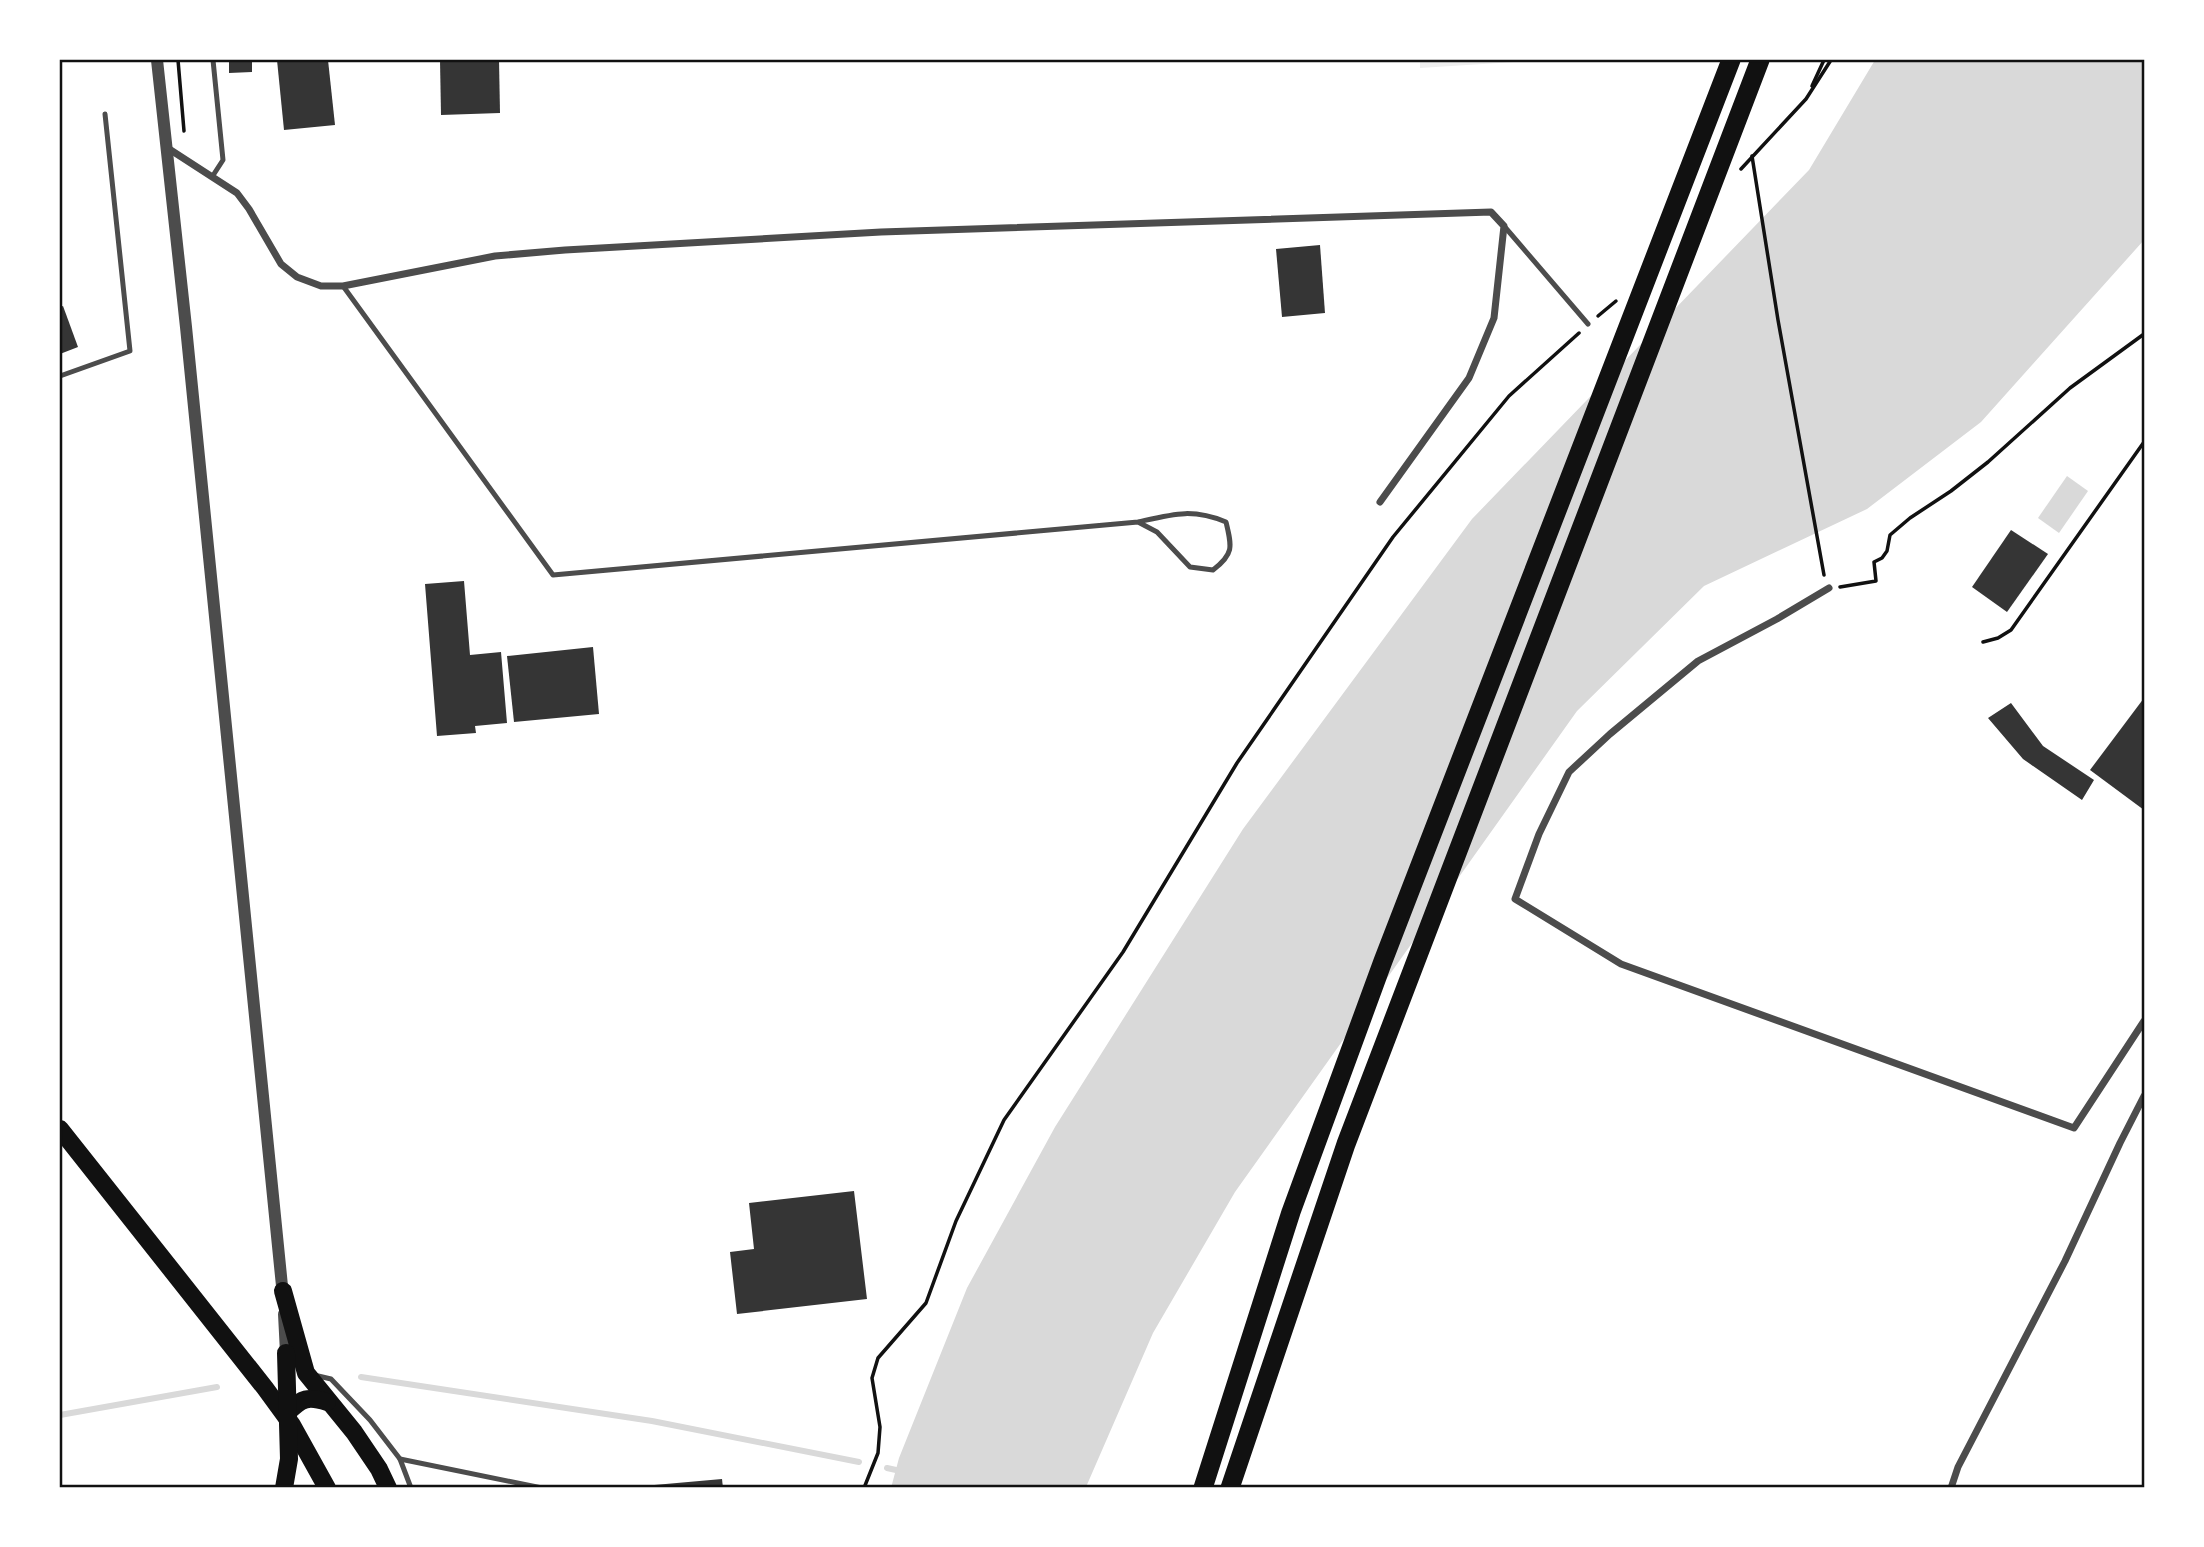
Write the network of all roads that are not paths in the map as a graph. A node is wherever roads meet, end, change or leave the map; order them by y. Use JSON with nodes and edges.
{"nodes":[{"id":1,"x":157,"y":60,"type":"edge"},
{"id":2,"x":213,"y":60,"type":"edge"},
{"id":3,"x":1731,"y":60,"type":"edge"},
{"id":4,"x":1760,"y":60,"type":"edge"},
{"id":5,"x":105,"y":114,"type":"dead end"},
{"id":6,"x":165,"y":146,"type":"junction"},
{"id":7,"x":212,"y":177,"type":"junction"},
{"id":8,"x":1504,"y":226,"type":"junction"},
{"id":9,"x":344,"y":286,"type":"junction"},
{"id":10,"x":1588,"y":324,"type":"road end"},
{"id":11,"x":60,"y":376,"type":"edge"},
{"id":12,"x":1380,"y":502,"type":"dead end"},
{"id":13,"x":1138,"y":522,"type":"junction"},
{"id":14,"x":1829,"y":589,"type":"road end"},
{"id":15,"x":2144,"y":1021,"type":"edge"},
{"id":16,"x":2144,"y":1096,"type":"edge"},
{"id":17,"x":60,"y":1129,"type":"edge"},
{"id":18,"x":283,"y":1291,"type":"junction"},
{"id":19,"x":286,"y":1361,"type":"junction"},
{"id":20,"x":306,"y":1373,"type":"junction"},
{"id":21,"x":327,"y":1402,"type":"junction"},
{"id":22,"x":288,"y":1412,"type":"junction"},
{"id":23,"x":400,"y":1459,"type":"junction"},
{"id":24,"x":284,"y":1488,"type":"edge"},
{"id":25,"x":327,"y":1488,"type":"edge"},
{"id":26,"x":388,"y":1488,"type":"edge"},
{"id":27,"x":411,"y":1488,"type":"edge"},
{"id":28,"x":542,"y":1488,"type":"edge"},
{"id":29,"x":1203,"y":1488,"type":"edge"},
{"id":30,"x":1230,"y":1488,"type":"edge"},
{"id":31,"x":1951,"y":1488,"type":"edge"}],
"edges":[{"from":1,"to":6,"type":"street"},
{"from":2,"to":7,"type":"lane"},
{"from":3,"to":29,"type":"highway"},
{"from":4,"to":30,"type":"highway"},
{"from":5,"to":11,"type":"lane"},
{"from":6,"to":7,"type":"street"},
{"from":6,"to":18,"type":"street"},
{"from":7,"to":9,"type":"street"},
{"from":8,"to":9,"type":"street"},
{"from":8,"to":10,"type":"lane"},
{"from":8,"to":12,"type":"street"},
{"from":9,"to":13,"type":"lane"},
{"from":13,"to":13,"type":"lane"},
{"from":14,"to":15,"type":"street"},
{"from":16,"to":31,"type":"street"},
{"from":17,"to":25,"type":"main road"},
{"from":18,"to":19,"type":"street"},
{"from":18,"to":20,"type":"main road"},
{"from":19,"to":20,"type":"lane"},
{"from":19,"to":22,"type":"main road"},
{"from":20,"to":21,"type":"main road"},
{"from":20,"to":23,"type":"lane"},
{"from":21,"to":22,"type":"main road"},
{"from":21,"to":26,"type":"main road"},
{"from":22,"to":24,"type":"main road"},
{"from":23,"to":27,"type":"lane"},
{"from":23,"to":28,"type":"lane"}]}
